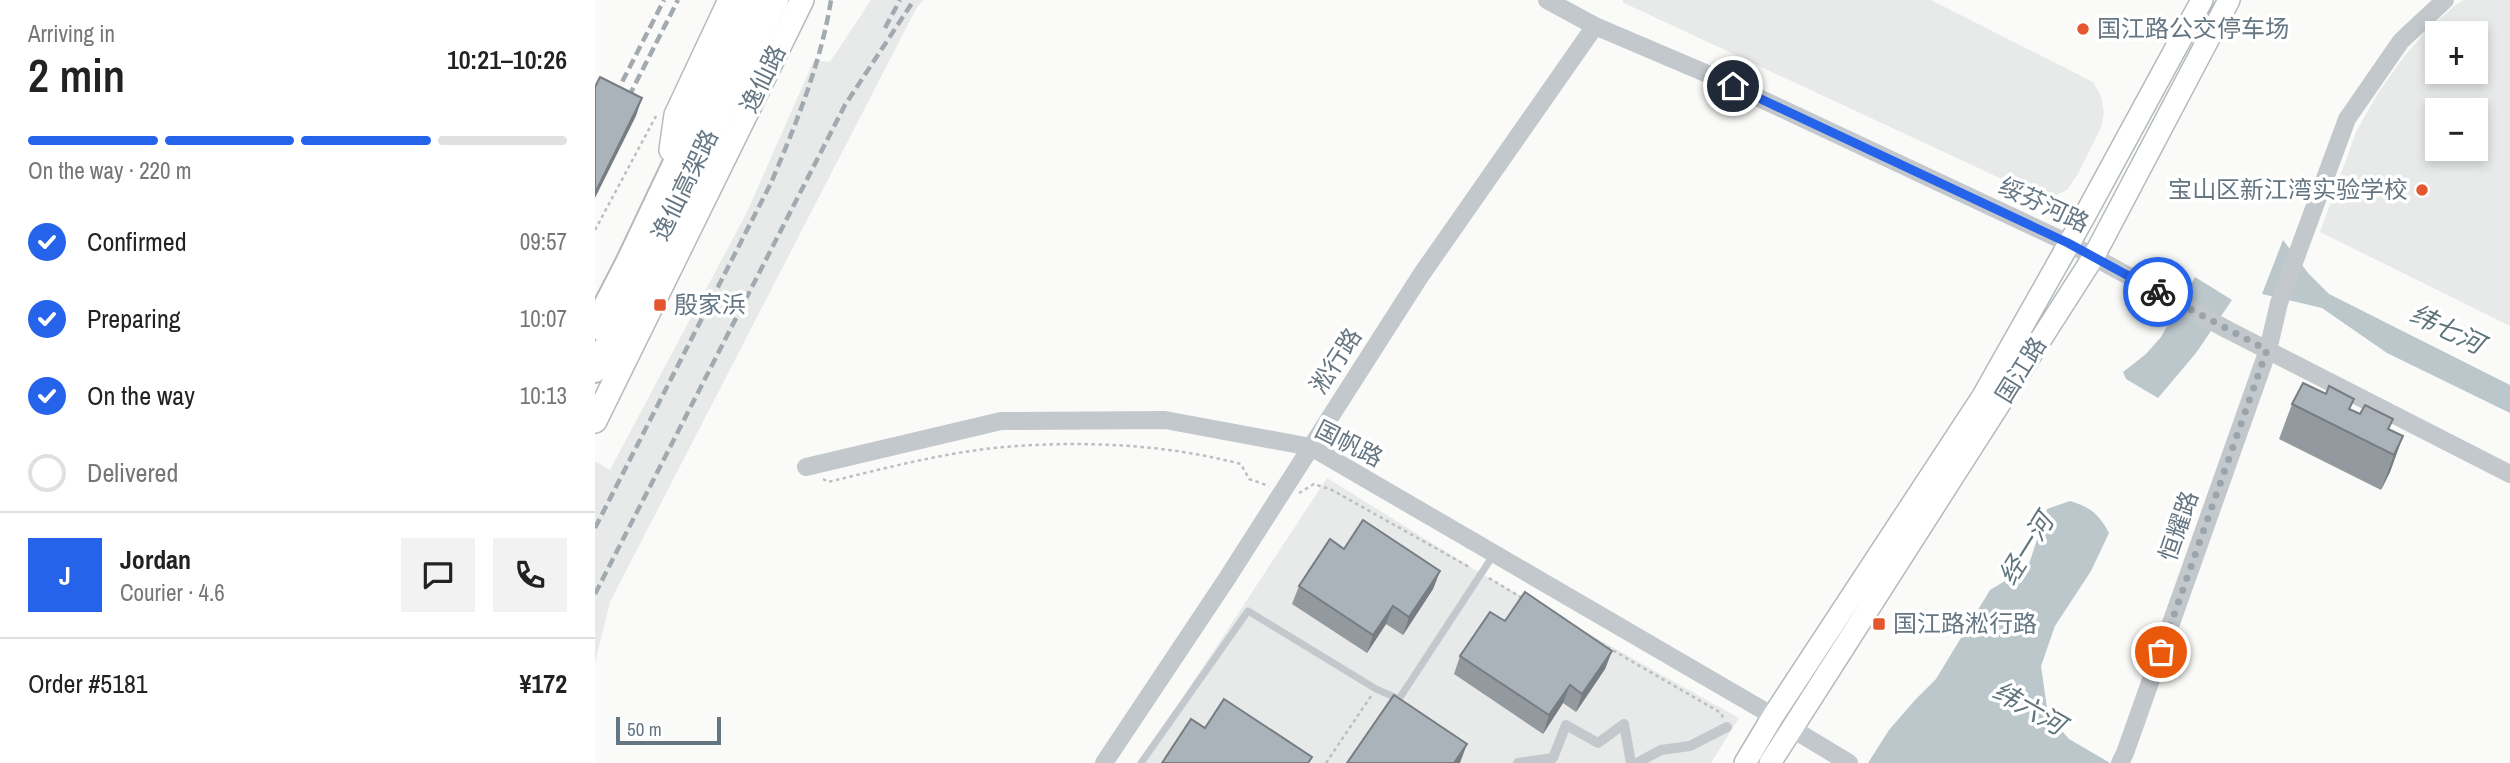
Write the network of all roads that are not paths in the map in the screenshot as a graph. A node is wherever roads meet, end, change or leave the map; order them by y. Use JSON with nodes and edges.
{"nodes":[{"id":1,"x":730,"y":0,"type":"edge"},
{"id":2,"x":746,"y":0,"type":"edge"},
{"id":3,"x":753,"y":0,"type":"edge"},
{"id":4,"x":776,"y":0,"type":"edge"},
{"id":5,"x":802,"y":0,"type":"edge"},
{"id":6,"x":1547,"y":0,"type":"edge"},
{"id":7,"x":2202,"y":0,"type":"edge"},
{"id":8,"x":2229,"y":0,"type":"edge"},
{"id":9,"x":2445,"y":0,"type":"edge"},
{"id":10,"x":1595,"y":26,"type":"junction"},
{"id":11,"x":671,"y":150,"type":"junction"},
{"id":12,"x":2068,"y":243,"type":"junction"},
{"id":13,"x":2094,"y":256,"type":"junction"},
{"id":14,"x":595,"y":303,"type":"edge"},
{"id":15,"x":595,"y":327,"type":"edge"},
{"id":16,"x":2267,"y":350,"type":"junction"},
{"id":17,"x":595,"y":370,"type":"edge"},
{"id":18,"x":595,"y":421,"type":"edge"},
{"id":19,"x":1311,"y":447,"type":"junction"},
{"id":20,"x":806,"y":467,"type":"road end"},
{"id":21,"x":2510,"y":474,"type":"edge"},
{"id":22,"x":1495,"y":554,"type":"junction"},
{"id":23,"x":1773,"y":716,"type":"junction"},
{"id":24,"x":1727,"y":727,"type":"road end"},
{"id":25,"x":1791,"y":728,"type":"junction"},
{"id":26,"x":2122,"y":758,"type":"edge"},
{"id":27,"x":1104,"y":763,"type":"edge"},
{"id":28,"x":1141,"y":763,"type":"edge"},
{"id":29,"x":1518,"y":763,"type":"edge"},
{"id":30,"x":1631,"y":763,"type":"edge"},
{"id":31,"x":1637,"y":763,"type":"edge"},
{"id":32,"x":1745,"y":763,"type":"edge"},
{"id":33,"x":1770,"y":763,"type":"edge"},
{"id":34,"x":1849,"y":763,"type":"edge"}],
"edges":[{"from":1,"to":11,"type":"main road","name":"逸仙路"},
{"from":2,"to":11,"type":"main road","name":"逸仙路"},
{"from":3,"to":15,"type":"highway","name":"逸仙高架路"},
{"from":4,"to":17,"type":"highway","name":"逸仙高架路"},
{"from":5,"to":18,"type":"main road","name":"逸仙路"},
{"from":6,"to":10,"type":"street","name":"绥芬河路"},
{"from":7,"to":12,"type":"main road","name":"国江路"},
{"from":8,"to":13,"type":"main road","name":"国江路"},
{"from":9,"to":16,"type":"street","name":"恒耀路"},
{"from":10,"to":12,"type":"street","name":"绥芬河路"},
{"from":10,"to":19,"type":"street","name":"淞行路"},
{"from":11,"to":14,"type":"main road","name":"逸仙路"},
{"from":12,"to":13,"type":"street","name":"绥芬河路"},
{"from":12,"to":23,"type":"main road","name":"国江路"},
{"from":13,"to":16,"type":"street","name":"绥芬河路"},
{"from":13,"to":25,"type":"main road","name":"国江路"},
{"from":16,"to":21,"type":"street","name":"绥芬河路"},
{"from":16,"to":26,"type":"street","name":"恒耀路"},
{"from":19,"to":20,"type":"street","name":"国帆路"},
{"from":19,"to":22,"type":"street","name":"国帆路"},
{"from":19,"to":27,"type":"street","name":"淞行路"},
{"from":22,"to":23,"type":"street","name":"国帆路"},
{"from":22,"to":28,"type":"lane"},
{"from":23,"to":32,"type":"main road","name":"国江路"},
{"from":24,"to":31,"type":"street"},
{"from":25,"to":33,"type":"main road","name":"国江路"},
{"from":25,"to":34,"type":"street"},
{"from":29,"to":30,"type":"street"}]}
